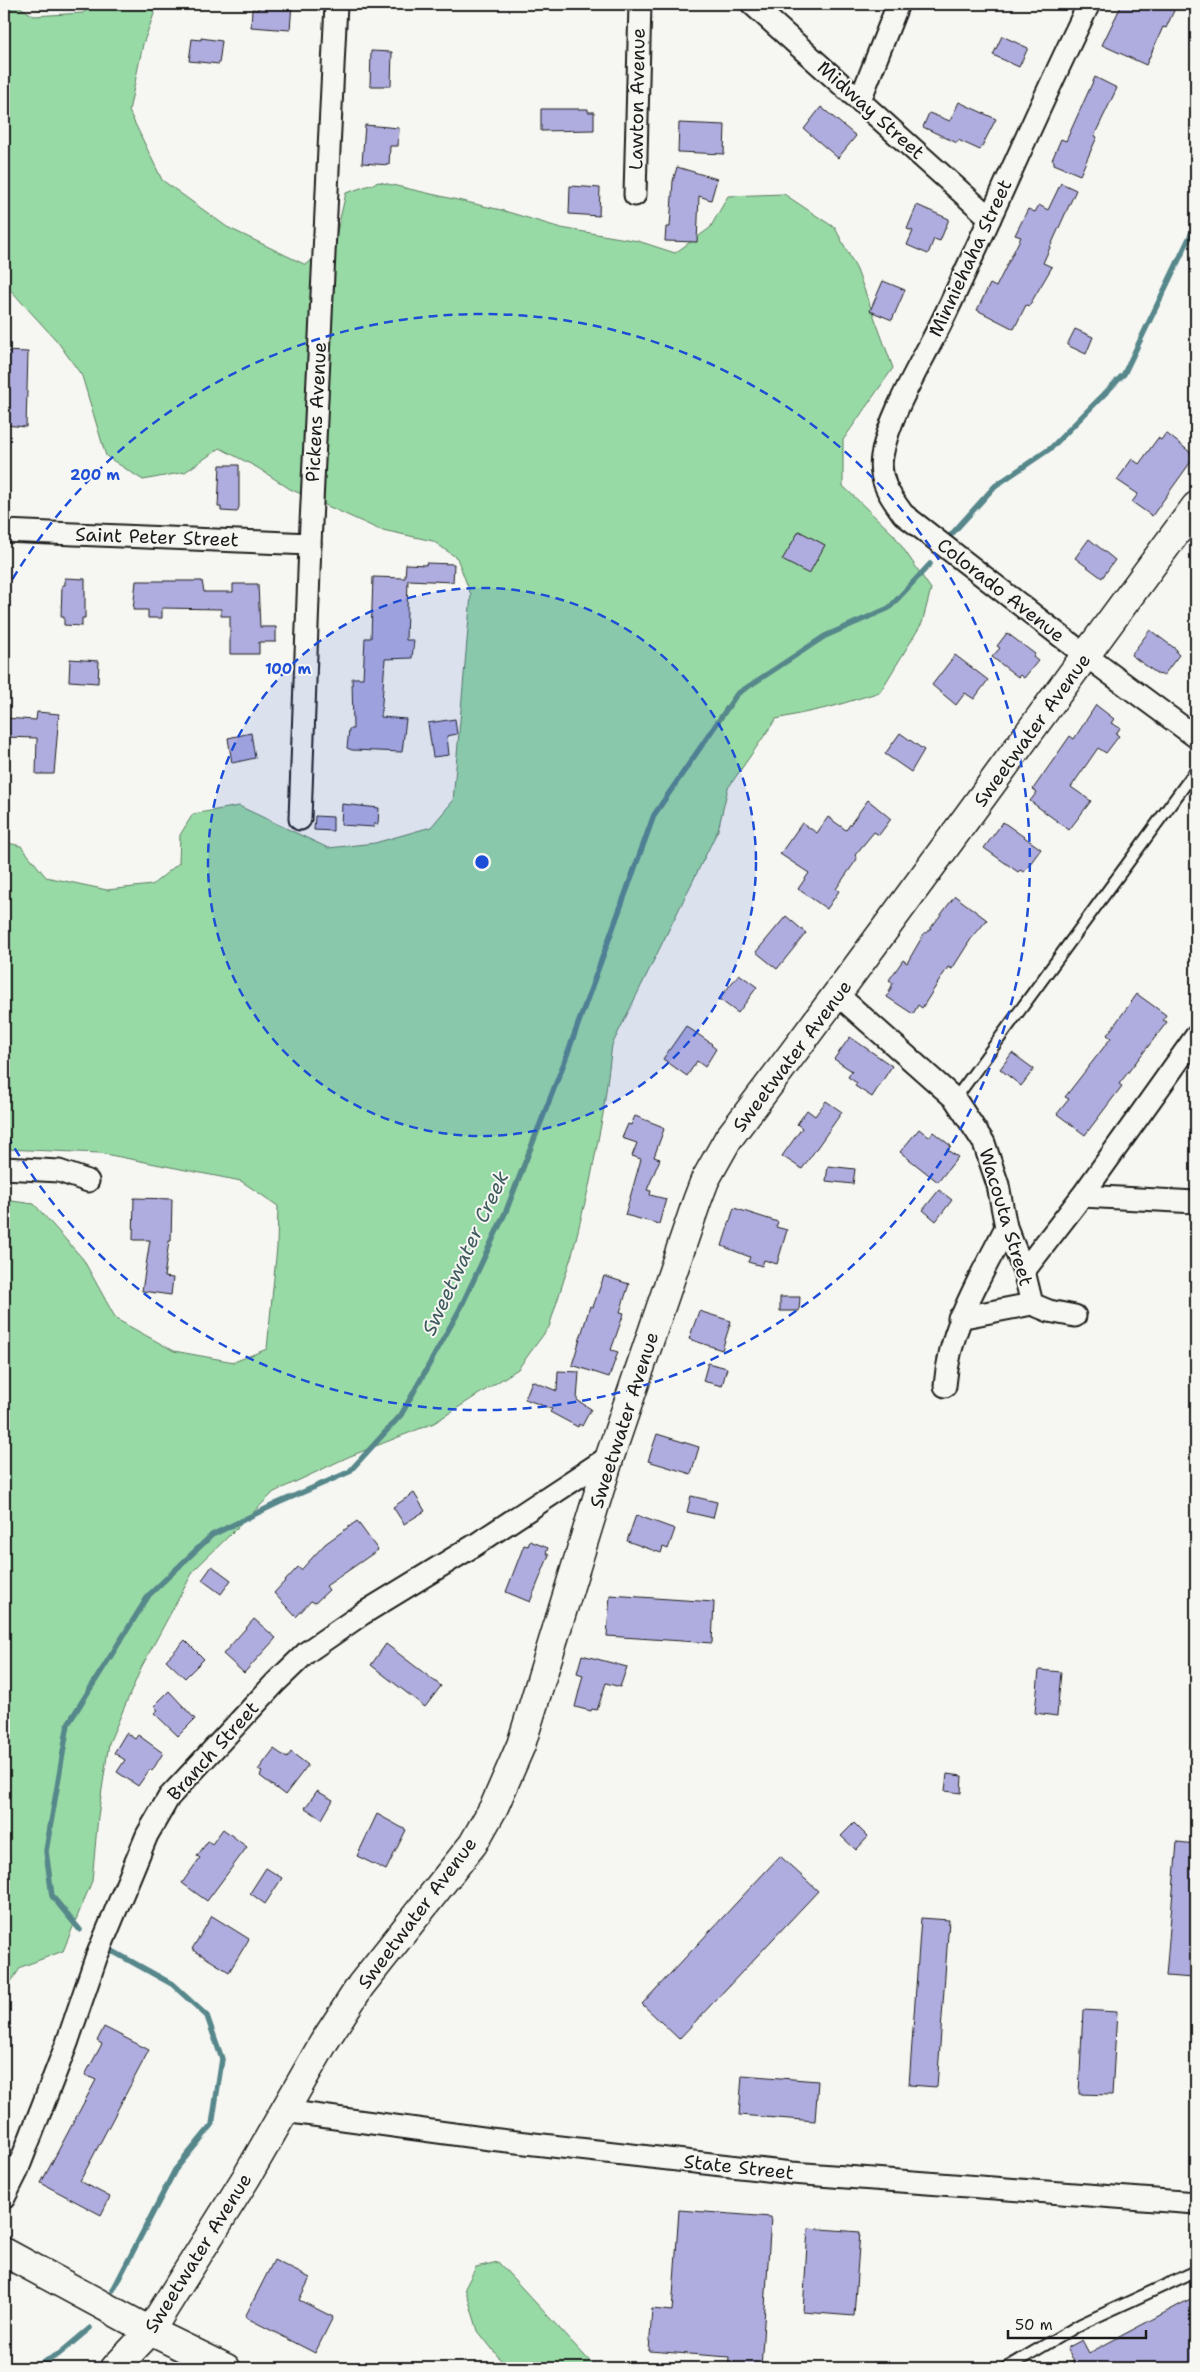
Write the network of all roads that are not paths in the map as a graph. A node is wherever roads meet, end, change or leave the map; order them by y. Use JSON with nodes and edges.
{"nodes":[{"id":1,"x":336,"y":4,"type":"edge"},
{"id":2,"x":640,"y":4,"type":"edge"},
{"id":3,"x":752,"y":4,"type":"edge"},
{"id":4,"x":898,"y":4,"type":"edge"},
{"id":5,"x":1089,"y":4,"type":"edge"},
{"id":6,"x":860,"y":100,"type":"junction"},
{"id":7,"x":635,"y":195,"type":"dead end"},
{"id":8,"x":990,"y":218,"type":"junction"},
{"id":9,"x":1196,"y":506,"type":"edge"},
{"id":10,"x":903,"y":514,"type":"joint"},
{"id":11,"x":4,"y":531,"type":"edge"},
{"id":12,"x":310,"y":544,"type":"junction"},
{"id":13,"x":1085,"y":655,"type":"junction"},
{"id":14,"x":1196,"y":737,"type":"edge"},
{"id":15,"x":1196,"y":770,"type":"edge"},
{"id":16,"x":300,"y":819,"type":"dead end"},
{"id":17,"x":838,"y":995,"type":"junction"},
{"id":18,"x":1196,"y":1036,"type":"edge"},
{"id":19,"x":954,"y":1099,"type":"junction"},
{"id":20,"x":4,"y":1168,"type":"edge"},
{"id":21,"x":88,"y":1181,"type":"dead end"},
{"id":22,"x":1082,"y":1196,"type":"junction"},
{"id":23,"x":1196,"y":1202,"type":"edge"},
{"id":24,"x":1006,"y":1227,"type":"junction"},
{"id":25,"x":1024,"y":1271,"type":"junction"},
{"id":26,"x":1032,"y":1304,"type":"junction"},
{"id":27,"x":1075,"y":1316,"type":"dead end"},
{"id":28,"x":959,"y":1318,"type":"junction"},
{"id":29,"x":946,"y":1386,"type":"dead end"},
{"id":30,"x":610,"y":1456,"type":"junction"},
{"id":31,"x":284,"y":2111,"type":"junction"},
{"id":32,"x":4,"y":2198,"type":"edge"},
{"id":33,"x":1196,"y":2203,"type":"edge"},
{"id":34,"x":4,"y":2252,"type":"edge"},
{"id":35,"x":1196,"y":2271,"type":"edge"},
{"id":36,"x":150,"y":2331,"type":"junction"},
{"id":37,"x":115,"y":2368,"type":"edge"},
{"id":38,"x":226,"y":2368,"type":"edge"},
{"id":39,"x":1006,"y":2368,"type":"edge"}],
"edges":[{"from":1,"to":12,"type":"street","name":"Pickens Avenue"},
{"from":2,"to":7,"type":"street","name":"Lawton Avenue"},
{"from":3,"to":6,"type":"street","name":"Midway Street"},
{"from":4,"to":6,"type":"street"},
{"from":5,"to":8,"type":"street","name":"Minniehaha Street"},
{"from":6,"to":8,"type":"street","name":"Midway Street"},
{"from":8,"to":10,"type":"street","name":"Minniehaha Street"},
{"from":9,"to":13,"type":"street","name":"Sweetwater Avenue"},
{"from":10,"to":13,"type":"street","name":"Colorado Avenue"},
{"from":11,"to":12,"type":"street","name":"Saint Peter Street"},
{"from":12,"to":16,"type":"street","name":"Pickens Avenue"},
{"from":13,"to":14,"type":"street","name":"Colorado Avenue"},
{"from":13,"to":17,"type":"street","name":"Sweetwater Avenue"},
{"from":15,"to":19,"type":"lane"},
{"from":17,"to":19,"type":"street","name":"Wacouta Street"},
{"from":17,"to":30,"type":"street","name":"Sweetwater Avenue"},
{"from":18,"to":22,"type":"street"},
{"from":19,"to":24,"type":"street","name":"Wacouta Street"},
{"from":20,"to":21,"type":"street"},
{"from":22,"to":23,"type":"street"},
{"from":22,"to":25,"type":"street"},
{"from":24,"to":25,"type":"street","name":"Wacouta Street"},
{"from":24,"to":28,"type":"street"},
{"from":25,"to":26,"type":"street","name":"Wacouta Street"},
{"from":26,"to":27,"type":"street","name":"Wacouta Street"},
{"from":26,"to":28,"type":"street"},
{"from":28,"to":29,"type":"street"},
{"from":30,"to":31,"type":"street","name":"Sweetwater Avenue"},
{"from":30,"to":32,"type":"street","name":"Branch Street"},
{"from":31,"to":33,"type":"street","name":"State Street"},
{"from":31,"to":36,"type":"street","name":"Sweetwater Avenue"},
{"from":34,"to":36,"type":"street"},
{"from":35,"to":39,"type":"lane"},
{"from":36,"to":37,"type":"street","name":"Sweetwater Avenue"},
{"from":36,"to":38,"type":"street"}]}
